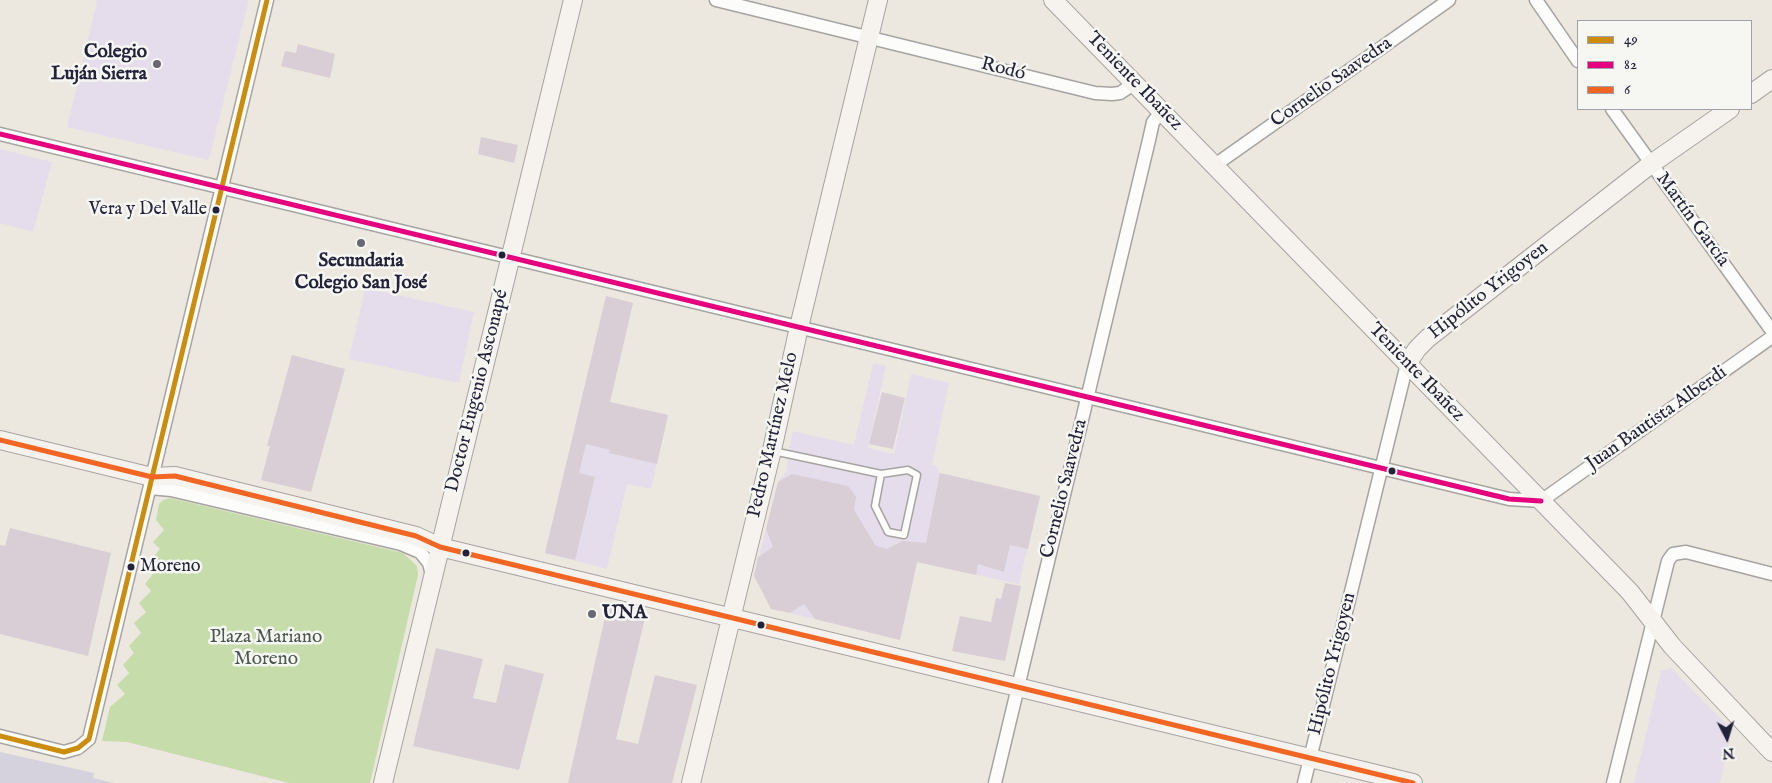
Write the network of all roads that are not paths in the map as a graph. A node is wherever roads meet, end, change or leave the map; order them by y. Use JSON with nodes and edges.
{"nodes":[{"id":1,"x":267,"y":0,"type":"edge"},
{"id":2,"x":573,"y":0,"type":"edge"},
{"id":3,"x":716,"y":0,"type":"edge"},
{"id":4,"x":878,"y":0,"type":"edge"},
{"id":5,"x":1053,"y":0,"type":"edge"},
{"id":6,"x":1448,"y":0,"type":"edge"},
{"id":7,"x":1536,"y":0,"type":"edge"},
{"id":8,"x":869,"y":38,"type":"junction"},
{"id":9,"x":1577,"y":60,"type":"edge"},
{"id":10,"x":1772,"y":79,"type":"edge"},
{"id":11,"x":1135,"y":83,"type":"junction"},
{"id":12,"x":1752,"y":93,"type":"edge"},
{"id":13,"x":1613,"y":110,"type":"edge"},
{"id":14,"x":1729,"y":110,"type":"edge"},
{"id":15,"x":1162,"y":111,"type":"junction"},
{"id":16,"x":0,"y":134,"type":"edge"},
{"id":17,"x":1651,"y":164,"type":"junction"},
{"id":18,"x":1215,"y":165,"type":"junction"},
{"id":19,"x":221,"y":187,"type":"junction"},
{"id":20,"x":510,"y":257,"type":"junction"},
{"id":21,"x":799,"y":328,"type":"junction"},
{"id":22,"x":1772,"y":331,"type":"edge"},
{"id":23,"x":1772,"y":337,"type":"edge"},
{"id":24,"x":1407,"y":364,"type":"junction"},
{"id":25,"x":1088,"y":397,"type":"junction"},
{"id":26,"x":0,"y":440,"type":"edge"},
{"id":27,"x":772,"y":450,"type":"junction"},
{"id":28,"x":1381,"y":468,"type":"junction"},
{"id":29,"x":880,"y":474,"type":"junction"},
{"id":30,"x":151,"y":482,"type":"junction"},
{"id":31,"x":1541,"y":501,"type":"junction"},
{"id":32,"x":440,"y":547,"type":"junction"},
{"id":33,"x":1772,"y":574,"type":"edge"},
{"id":34,"x":432,"y":575,"type":"junction"},
{"id":35,"x":731,"y":617,"type":"junction"},
{"id":36,"x":1653,"y":621,"type":"junction"},
{"id":37,"x":1017,"y":686,"type":"junction"},
{"id":38,"x":0,"y":736,"type":"edge"},
{"id":39,"x":1772,"y":752,"type":"edge"},
{"id":40,"x":1310,"y":757,"type":"junction"},
{"id":41,"x":383,"y":783,"type":"edge"},
{"id":42,"x":691,"y":783,"type":"edge"},
{"id":43,"x":995,"y":783,"type":"edge"},
{"id":44,"x":1304,"y":783,"type":"edge"},
{"id":45,"x":1413,"y":783,"type":"edge"},
{"id":46,"x":1613,"y":783,"type":"edge"}],
"edges":[{"from":1,"to":19,"type":"street"},
{"from":2,"to":20,"type":"street","name":"Doctor Eugenio Asconapé"},
{"from":3,"to":8,"type":"street","name":"Rodó"},
{"from":4,"to":8,"type":"street","name":"Pedro Martínez Melo"},
{"from":5,"to":11,"type":"street","name":"Teniente Ibañez"},
{"from":6,"to":18,"type":"street","name":"Cornelio Saavedra"},
{"from":7,"to":9,"type":"street"},
{"from":8,"to":11,"type":"street","name":"Rodó"},
{"from":8,"to":21,"type":"street","name":"Pedro Martínez Melo"},
{"from":10,"to":12,"type":"street"},
{"from":11,"to":15,"type":"street","name":"Teniente Ibañez"},
{"from":13,"to":17,"type":"street","name":"Martín García"},
{"from":14,"to":17,"type":"street","name":"Hipólito Yrigoyen"},
{"from":15,"to":18,"type":"street","name":"Teniente Ibañez"},
{"from":15,"to":25,"type":"street","name":"Cornelio Saavedra"},
{"from":16,"to":19,"type":"street"},
{"from":17,"to":22,"type":"street","name":"Martín García"},
{"from":17,"to":24,"type":"street","name":"Hipólito Yrigoyen"},
{"from":18,"to":24,"type":"street","name":"Teniente Ibañez"},
{"from":19,"to":20,"type":"street"},
{"from":19,"to":30,"type":"street"},
{"from":20,"to":21,"type":"street"},
{"from":20,"to":32,"type":"street","name":"Doctor Eugenio Asconapé"},
{"from":21,"to":25,"type":"street"},
{"from":21,"to":27,"type":"street","name":"Pedro Martínez Melo"},
{"from":23,"to":31,"type":"street","name":"Juan Bautista Alberdi"},
{"from":24,"to":28,"type":"street","name":"Hipólito Yrigoyen"},
{"from":24,"to":31,"type":"street","name":"Teniente Ibañez"},
{"from":25,"to":28,"type":"street"},
{"from":25,"to":37,"type":"street","name":"Cornelio Saavedra"},
{"from":26,"to":30,"type":"street"},
{"from":27,"to":29,"type":"lane"},
{"from":27,"to":35,"type":"street","name":"Pedro Martínez Melo"},
{"from":28,"to":31,"type":"street"},
{"from":28,"to":40,"type":"street","name":"Hipólito Yrigoyen"},
{"from":29,"to":29,"type":"lane"},
{"from":30,"to":32,"type":"street"},
{"from":30,"to":34,"type":"street"},
{"from":30,"to":38,"type":"street"},
{"from":31,"to":36,"type":"street","name":"Teniente Ibañez"},
{"from":32,"to":34,"type":"street","name":"Doctor Eugenio Asconapé"},
{"from":32,"to":35,"type":"street"},
{"from":33,"to":36,"type":"street"},
{"from":34,"to":41,"type":"street","name":"Doctor Eugenio Asconapé"},
{"from":35,"to":37,"type":"street"},
{"from":35,"to":42,"type":"street","name":"Pedro Martínez Melo"},
{"from":36,"to":39,"type":"street","name":"Teniente Ibañez"},
{"from":36,"to":46,"type":"street"},
{"from":37,"to":40,"type":"street"},
{"from":37,"to":43,"type":"street","name":"Cornelio Saavedra"},
{"from":40,"to":44,"type":"street","name":"Hipólito Yrigoyen"},
{"from":40,"to":45,"type":"street"}]}
